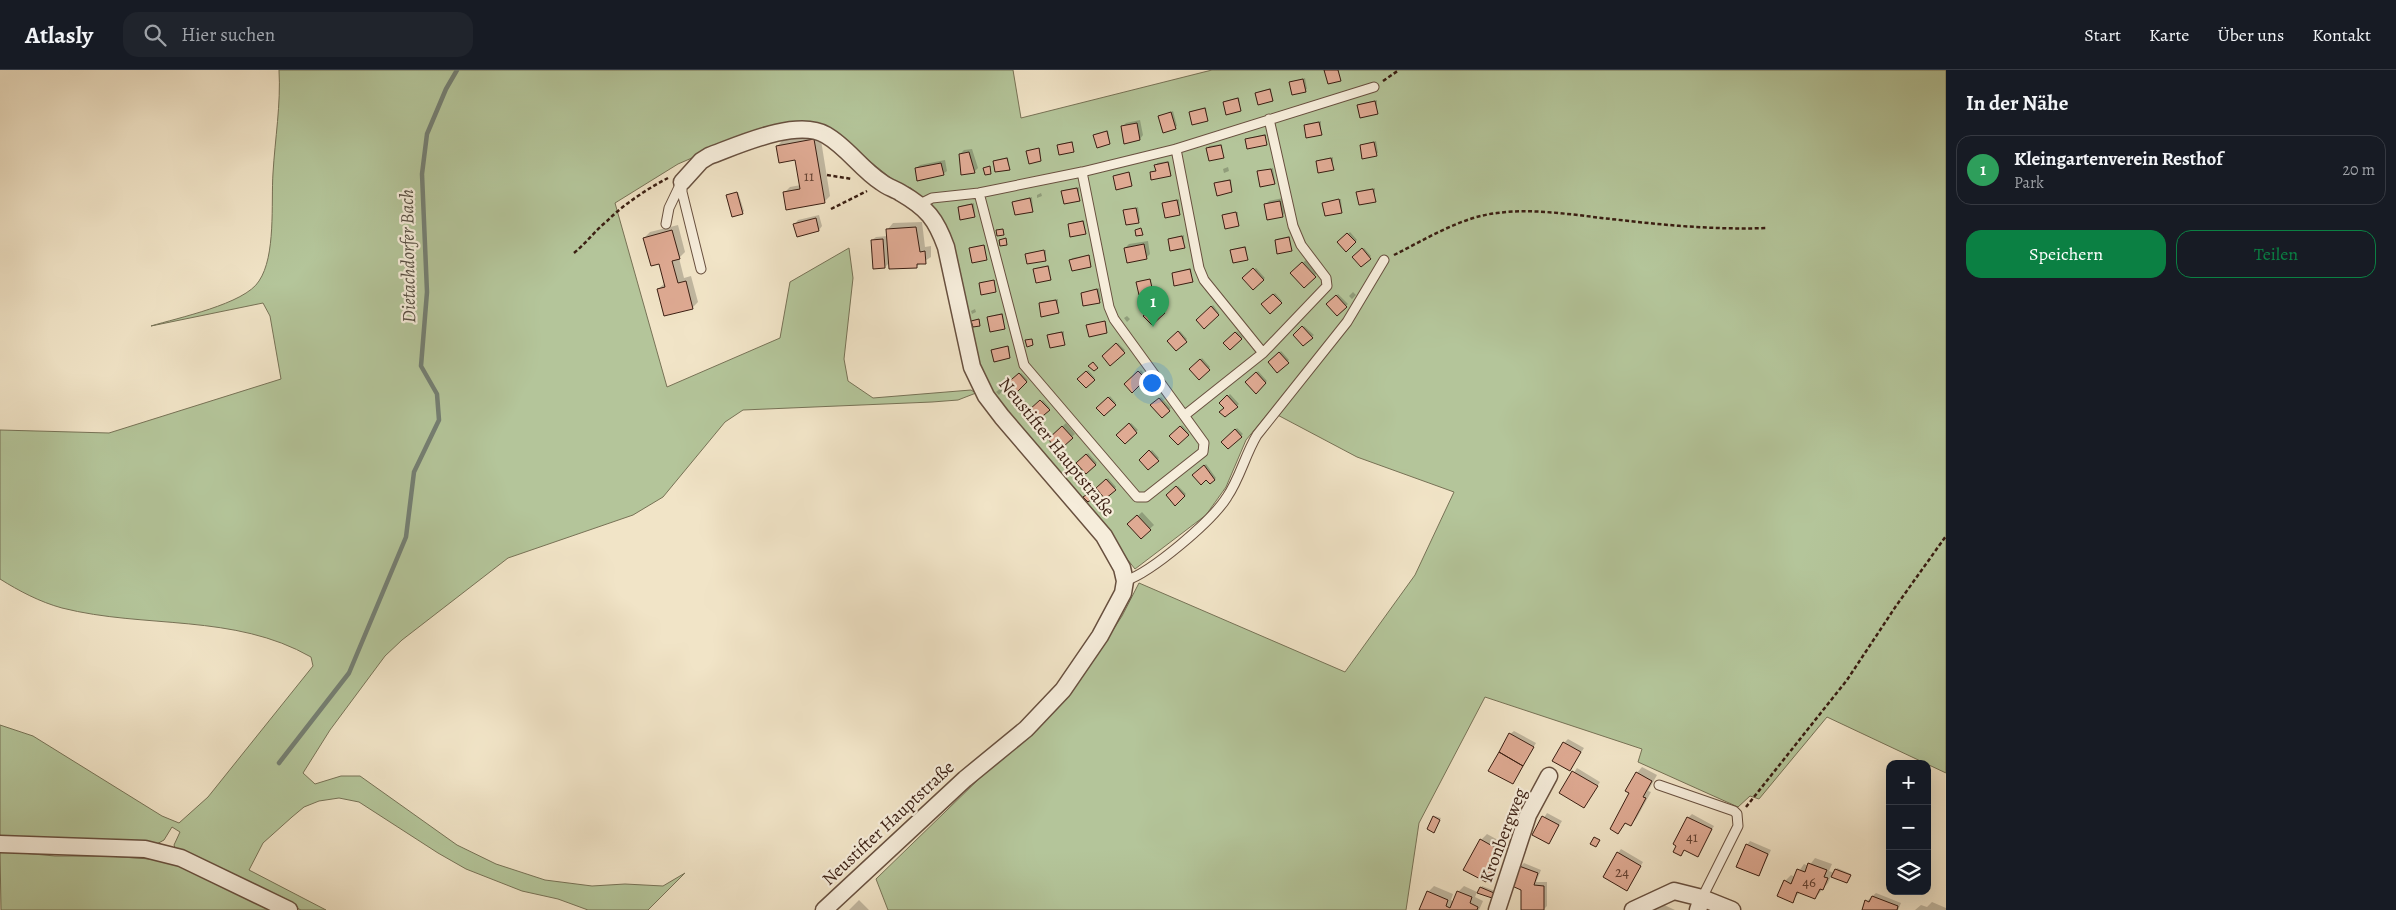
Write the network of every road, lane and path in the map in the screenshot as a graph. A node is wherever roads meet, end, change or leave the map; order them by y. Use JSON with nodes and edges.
{"nodes":[{"id":1,"x":1399,"y":70,"type":"edge"},
{"id":2,"x":1374,"y":87,"type":"joint"},
{"id":3,"x":1270,"y":119,"type":"junction"},
{"id":4,"x":1176,"y":149,"type":"junction"},
{"id":5,"x":1082,"y":172,"type":"junction"},
{"id":6,"x":676,"y":180,"type":"junction"},
{"id":7,"x":882,"y":183,"type":"junction"},
{"id":8,"x":979,"y":193,"type":"junction"},
{"id":9,"x":920,"y":204,"type":"junction"},
{"id":10,"x":831,"y":209,"type":"dead end"},
{"id":11,"x":666,"y":224,"type":"dead end"},
{"id":12,"x":1767,"y":228,"type":"dead end"},
{"id":13,"x":574,"y":253,"type":"dead end"},
{"id":14,"x":1384,"y":260,"type":"joint"},
{"id":15,"x":701,"y":269,"type":"dead end"},
{"id":16,"x":1263,"y":353,"type":"junction"},
{"id":17,"x":1185,"y":415,"type":"junction"},
{"id":18,"x":1946,"y":536,"type":"edge"},
{"id":19,"x":1125,"y":581,"type":"junction"},
{"id":20,"x":1549,"y":776,"type":"dead end"},
{"id":21,"x":1659,"y":785,"type":"dead end"},
{"id":22,"x":1737,"y":814,"type":"junction"},
{"id":23,"x":0,"y":844,"type":"edge"},
{"id":24,"x":1700,"y":904,"type":"edge"},
{"id":25,"x":289,"y":910,"type":"edge"},
{"id":26,"x":824,"y":910,"type":"edge"},
{"id":27,"x":1497,"y":910,"type":"edge"},
{"id":28,"x":1633,"y":910,"type":"edge"},
{"id":29,"x":1732,"y":910,"type":"edge"}],
"edges":[{"from":1,"to":2,"type":"path"},
{"from":2,"to":3,"type":"lane"},
{"from":3,"to":4,"type":"lane"},
{"from":3,"to":16,"type":"lane"},
{"from":4,"to":5,"type":"lane"},
{"from":4,"to":16,"type":"lane"},
{"from":5,"to":8,"type":"lane"},
{"from":5,"to":17,"type":"lane"},
{"from":6,"to":7,"type":"street","name":"Neustifter Hauptstraße"},
{"from":6,"to":11,"type":"lane"},
{"from":6,"to":13,"type":"path"},
{"from":6,"to":15,"type":"lane"},
{"from":7,"to":9,"type":"street","name":"Neustifter Hauptstraße"},
{"from":7,"to":10,"type":"path"},
{"from":8,"to":9,"type":"lane"},
{"from":8,"to":17,"type":"lane"},
{"from":9,"to":19,"type":"street","name":"Neustifter Hauptstraße"},
{"from":12,"to":14,"type":"path"},
{"from":14,"to":19,"type":"lane"},
{"from":16,"to":17,"type":"lane"},
{"from":18,"to":22,"type":"path"},
{"from":19,"to":26,"type":"street","name":"Neustifter Hauptstraße"},
{"from":20,"to":27,"type":"street","name":"Kronbergweg"},
{"from":21,"to":22,"type":"lane"},
{"from":22,"to":24,"type":"lane"},
{"from":23,"to":25,"type":"street"},
{"from":24,"to":28,"type":"street"},
{"from":24,"to":29,"type":"street"}]}
